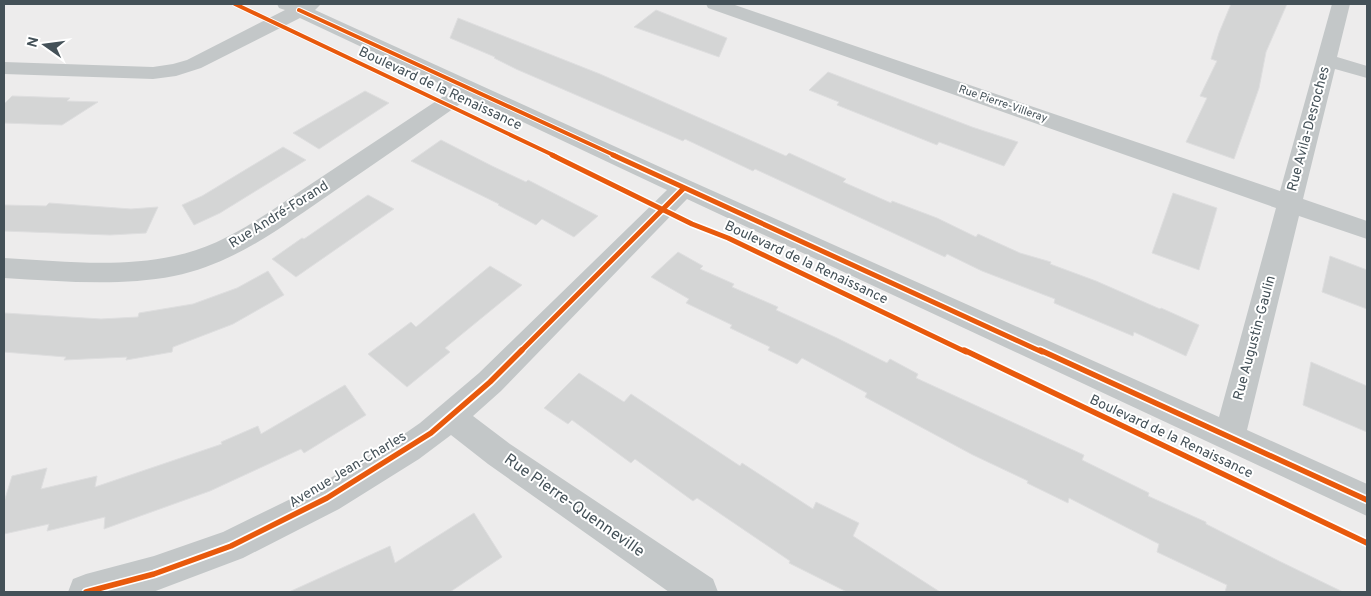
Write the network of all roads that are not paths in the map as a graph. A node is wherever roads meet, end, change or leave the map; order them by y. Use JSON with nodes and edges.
{"nodes":[{"id":1,"x":715,"y":4,"type":"edge"},
{"id":2,"x":1341,"y":4,"type":"edge"},
{"id":3,"x":299,"y":6,"type":"edge"},
{"id":4,"x":1327,"y":60,"type":"junction"},
{"id":5,"x":4,"y":68,"type":"edge"},
{"id":6,"x":1367,"y":72,"type":"edge"},
{"id":7,"x":470,"y":88,"type":"junction"},
{"id":8,"x":684,"y":188,"type":"junction"},
{"id":9,"x":1290,"y":204,"type":"junction"},
{"id":10,"x":1367,"y":230,"type":"edge"},
{"id":11,"x":4,"y":268,"type":"edge"},
{"id":12,"x":450,"y":416,"type":"junction"},
{"id":13,"x":1229,"y":437,"type":"junction"},
{"id":14,"x":1367,"y":500,"type":"edge"},
{"id":15,"x":86,"y":592,"type":"edge"},
{"id":16,"x":700,"y":592,"type":"edge"}],
"edges":[{"from":1,"to":9,"type":"street","name":"Rue Pierre-Villeray"},
{"from":2,"to":4,"type":"street","name":"Rue Avila-Desroches"},
{"from":3,"to":5,"type":"street"},
{"from":3,"to":7,"type":"street","name":"Boulevard de la Renaissance"},
{"from":4,"to":6,"type":"street"},
{"from":4,"to":9,"type":"street","name":"Rue Avila-Desroches"},
{"from":7,"to":8,"type":"street","name":"Boulevard de la Renaissance"},
{"from":7,"to":11,"type":"street","name":"Rue André-Forand"},
{"from":8,"to":12,"type":"street","name":"Avenue Jean-Charles"},
{"from":8,"to":13,"type":"street","name":"Boulevard de la Renaissance"},
{"from":9,"to":10,"type":"street","name":"Rue Avila-Desroches"},
{"from":9,"to":13,"type":"street","name":"Rue Augustin-Gaulin"},
{"from":12,"to":15,"type":"street","name":"Avenue Jean-Charles"},
{"from":12,"to":16,"type":"street","name":"Rue Pierre-Quenneville"},
{"from":13,"to":14,"type":"street","name":"Boulevard de la Renaissance"}]}
